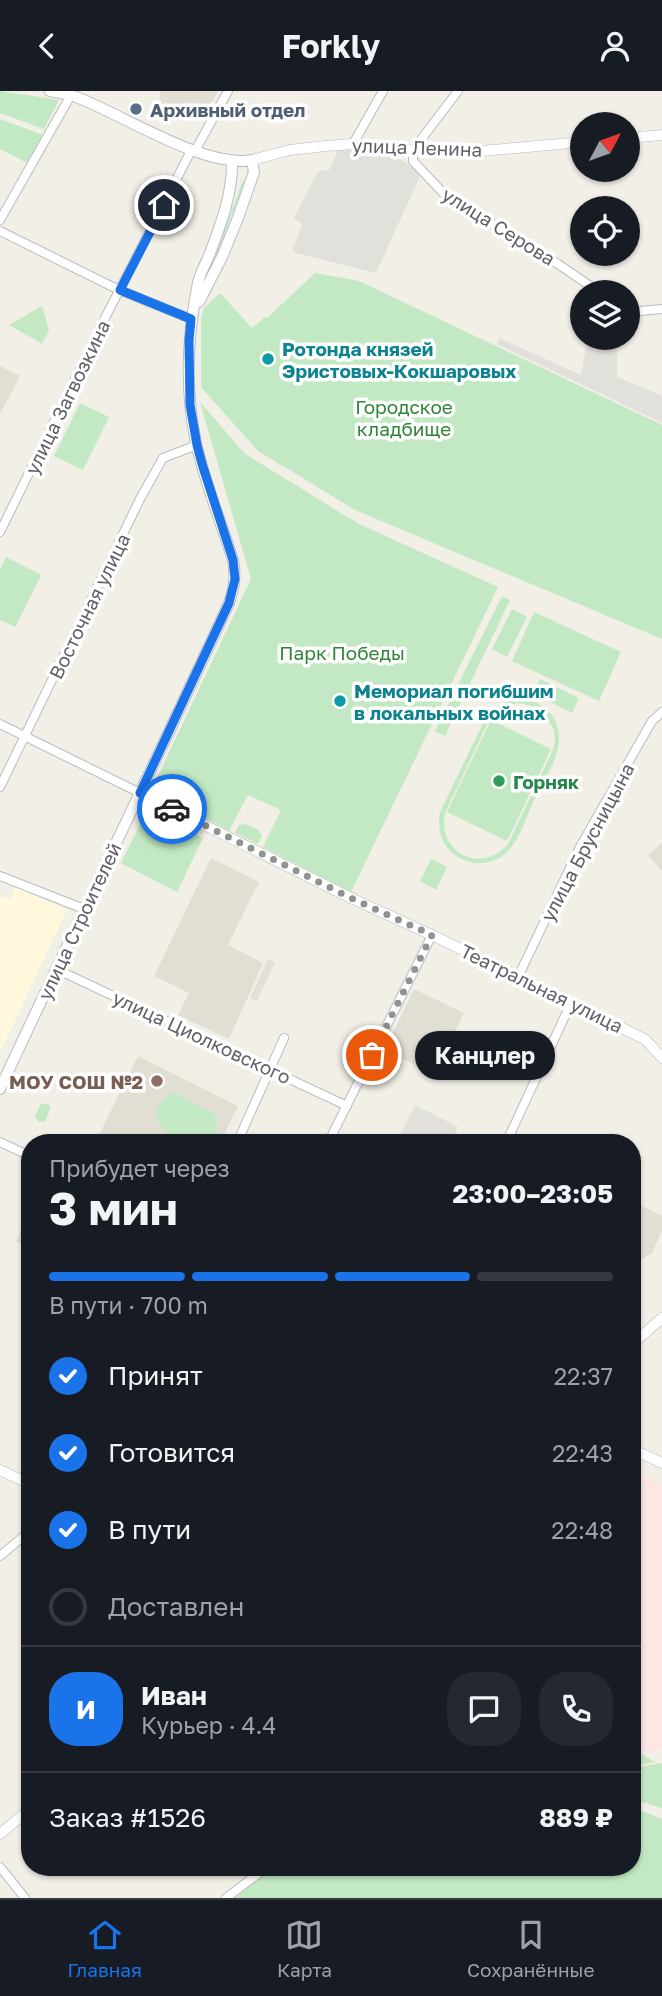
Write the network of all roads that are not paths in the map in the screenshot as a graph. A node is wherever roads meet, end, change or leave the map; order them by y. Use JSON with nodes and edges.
{"nodes":[{"id":1,"x":50,"y":91,"type":"edge"},
{"id":2,"x":228,"y":91,"type":"edge"},
{"id":3,"x":383,"y":91,"type":"edge"},
{"id":4,"x":458,"y":91,"type":"edge"},
{"id":5,"x":77,"y":95,"type":"edge"},
{"id":6,"x":662,"y":135,"type":"edge"},
{"id":7,"x":640,"y":137,"type":"edge"},
{"id":8,"x":570,"y":143,"type":"edge"},
{"id":9,"x":353,"y":144,"type":"junction"},
{"id":10,"x":193,"y":150,"type":"junction"},
{"id":11,"x":413,"y":150,"type":"junction"},
{"id":12,"x":232,"y":160,"type":"junction"},
{"id":13,"x":252,"y":160,"type":"junction"},
{"id":14,"x":0,"y":220,"type":"edge"},
{"id":15,"x":0,"y":231,"type":"edge"},
{"id":16,"x":211,"y":250,"type":"junction"},
{"id":17,"x":222,"y":257,"type":"junction"},
{"id":18,"x":581,"y":280,"type":"edge"},
{"id":19,"x":120,"y":290,"type":"junction"},
{"id":20,"x":662,"y":309,"type":"edge"},
{"id":21,"x":640,"y":311,"type":"edge"},
{"id":22,"x":192,"y":317,"type":"junction"},
{"id":23,"x":197,"y":445,"type":"junction"},
{"id":24,"x":0,"y":532,"type":"edge"},
{"id":25,"x":662,"y":712,"type":"edge"},
{"id":26,"x":0,"y":724,"type":"edge"},
{"id":27,"x":25,"y":737,"type":"junction"},
{"id":28,"x":0,"y":787,"type":"edge"},
{"id":29,"x":140,"y":793,"type":"junction"},
{"id":30,"x":0,"y":876,"type":"edge"},
{"id":31,"x":84,"y":909,"type":"junction"},
{"id":32,"x":432,"y":935,"type":"junction"},
{"id":33,"x":56,"y":969,"type":"junction"},
{"id":34,"x":518,"y":977,"type":"junction"},
{"id":35,"x":571,"y":1003,"type":"junction"},
{"id":36,"x":284,"y":1038,"type":"dead end"},
{"id":37,"x":662,"y":1058,"type":"edge"},
{"id":38,"x":270,"y":1068,"type":"junction"},
{"id":39,"x":0,"y":1089,"type":"edge"},
{"id":40,"x":347,"y":1106,"type":"junction"},
{"id":41,"x":241,"y":1134,"type":"edge"},
{"id":42,"x":333,"y":1134,"type":"edge"},
{"id":43,"x":510,"y":1134,"type":"edge"},
{"id":44,"x":0,"y":1142,"type":"edge"},
{"id":45,"x":21,"y":1152,"type":"edge"},
{"id":46,"x":662,"y":1318,"type":"edge"},
{"id":47,"x":641,"y":1336,"type":"edge"},
{"id":48,"x":641,"y":1453,"type":"edge"},
{"id":49,"x":662,"y":1463,"type":"edge"},
{"id":50,"x":0,"y":1470,"type":"edge"},
{"id":51,"x":21,"y":1480,"type":"edge"},
{"id":52,"x":21,"y":1538,"type":"edge"},
{"id":53,"x":0,"y":1556,"type":"edge"},
{"id":54,"x":21,"y":1816,"type":"edge"},
{"id":55,"x":0,"y":1834,"type":"edge"},
{"id":56,"x":0,"y":1867,"type":"edge"},
{"id":57,"x":255,"y":1876,"type":"edge"},
{"id":58,"x":25,"y":1898,"type":"edge"},
{"id":59,"x":226,"y":1898,"type":"edge"}],
"edges":[{"from":1,"to":5,"type":"main road"},
{"from":2,"to":10,"type":"street","name":"улица Загвозкина"},
{"from":3,"to":9,"type":"street"},
{"from":4,"to":11,"type":"street"},
{"from":5,"to":10,"type":"main road"},
{"from":5,"to":14,"type":"street"},
{"from":6,"to":7,"type":"street"},
{"from":8,"to":11,"type":"street","name":"улица Ленина"},
{"from":9,"to":11,"type":"street","name":"улица Ленина"},
{"from":9,"to":13,"type":"street","name":"улица Ленина"},
{"from":10,"to":12,"type":"main road"},
{"from":10,"to":19,"type":"street","name":"улица Загвозкина"},
{"from":11,"to":18,"type":"street","name":"улица Серова"},
{"from":12,"to":13,"type":"main road"},
{"from":12,"to":16,"type":"main road","name":"улица Строителей"},
{"from":13,"to":17,"type":"main road"},
{"from":15,"to":19,"type":"street"},
{"from":16,"to":17,"type":"main road"},
{"from":16,"to":22,"type":"main road","name":"улица Строителей"},
{"from":17,"to":22,"type":"main road"},
{"from":19,"to":22,"type":"street"},
{"from":19,"to":24,"type":"street","name":"улица Загвозкина"},
{"from":20,"to":21,"type":"street"},
{"from":22,"to":23,"type":"main road","name":"улица Строителей"},
{"from":23,"to":27,"type":"street","name":"Восточная улица"},
{"from":23,"to":29,"type":"main road","name":"улица Строителей"},
{"from":25,"to":34,"type":"street","name":"улица Брусницына"},
{"from":26,"to":27,"type":"street","name":"Театральная улица"},
{"from":27,"to":28,"type":"street","name":"Восточная улица"},
{"from":27,"to":29,"type":"street","name":"Театральная улица"},
{"from":29,"to":31,"type":"main road","name":"улица Строителей"},
{"from":29,"to":32,"type":"street","name":"Театральная улица"},
{"from":30,"to":31,"type":"street"},
{"from":31,"to":33,"type":"main road","name":"улица Строителей"},
{"from":32,"to":34,"type":"street","name":"Театральная улица"},
{"from":32,"to":40,"type":"street"},
{"from":33,"to":38,"type":"street","name":"улица Циолковского"},
{"from":33,"to":39,"type":"main road","name":"улица Строителей"},
{"from":34,"to":35,"type":"street","name":"Театральная улица"},
{"from":35,"to":37,"type":"street","name":"Театральная улица"},
{"from":35,"to":43,"type":"street"},
{"from":36,"to":38,"type":"street"},
{"from":38,"to":40,"type":"street","name":"улица Циолковского"},
{"from":38,"to":41,"type":"street"},
{"from":40,"to":42,"type":"street"},
{"from":44,"to":45,"type":"street"},
{"from":46,"to":47,"type":"street"},
{"from":48,"to":49,"type":"street"},
{"from":50,"to":51,"type":"street"},
{"from":52,"to":53,"type":"street"},
{"from":54,"to":55,"type":"street"},
{"from":56,"to":58,"type":"street"},
{"from":57,"to":59,"type":"street"}]}
